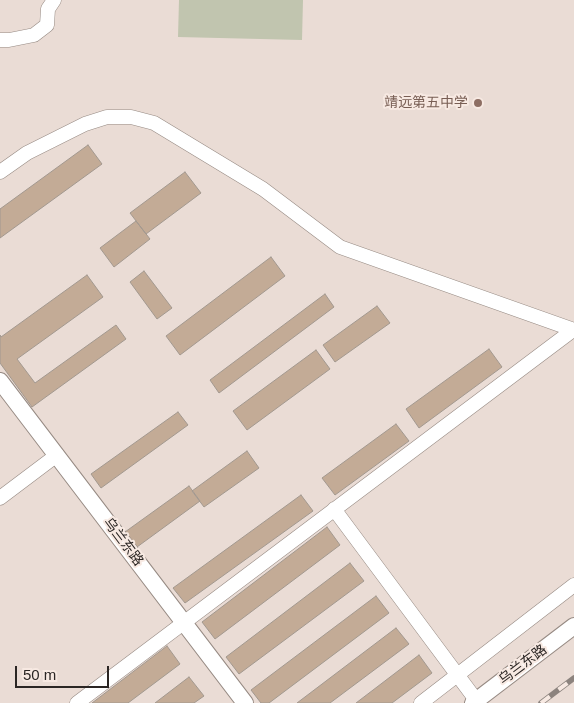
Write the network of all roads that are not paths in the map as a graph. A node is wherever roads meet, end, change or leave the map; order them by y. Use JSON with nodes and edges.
{"nodes":[{"id":1,"x":54,"y":0,"type":"edge"},
{"id":2,"x":0,"y":40,"type":"edge"},
{"id":3,"x":0,"y":172,"type":"edge"},
{"id":4,"x":574,"y":330,"type":"edge"},
{"id":5,"x":0,"y":381,"type":"edge"},
{"id":6,"x":56,"y":455,"type":"junction"},
{"id":7,"x":0,"y":498,"type":"edge"},
{"id":8,"x":334,"y":509,"type":"junction"},
{"id":9,"x":574,"y":584,"type":"edge"},
{"id":10,"x":184,"y":623,"type":"junction"},
{"id":11,"x":574,"y":626,"type":"edge"},
{"id":12,"x":458,"y":675,"type":"junction"},
{"id":13,"x":475,"y":702,"type":"edge"},
{"id":14,"x":77,"y":703,"type":"edge"},
{"id":15,"x":245,"y":703,"type":"edge"},
{"id":16,"x":420,"y":703,"type":"edge"}],
"edges":[{"from":1,"to":2,"type":"street"},
{"from":3,"to":4,"type":"street"},
{"from":4,"to":8,"type":"street"},
{"from":5,"to":6,"type":"street","name":"乌兰东路"},
{"from":6,"to":7,"type":"street"},
{"from":6,"to":10,"type":"street","name":"乌兰东路"},
{"from":8,"to":10,"type":"street"},
{"from":8,"to":12,"type":"street"},
{"from":9,"to":12,"type":"street"},
{"from":10,"to":14,"type":"street"},
{"from":10,"to":15,"type":"street","name":"乌兰东路"},
{"from":11,"to":13,"type":"street","name":"乌兰东路"},
{"from":12,"to":13,"type":"street"},
{"from":12,"to":16,"type":"street"}]}
